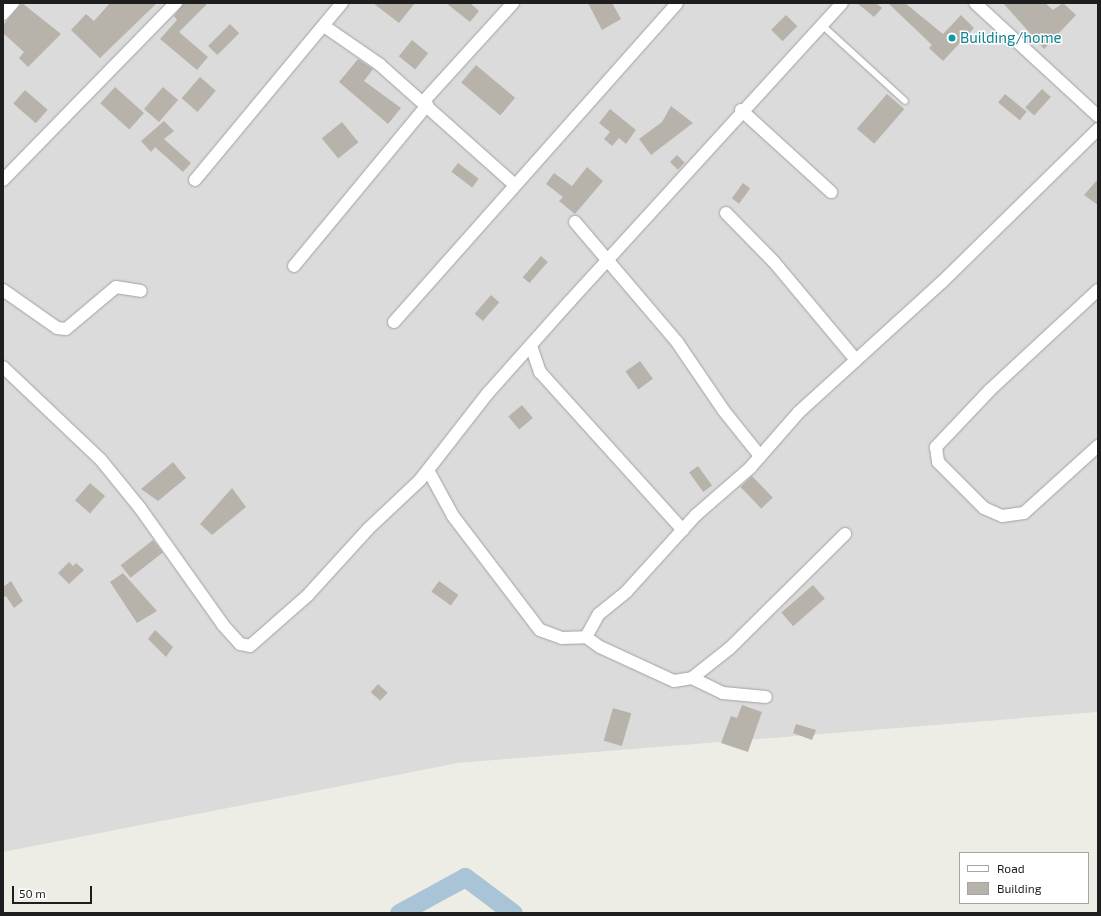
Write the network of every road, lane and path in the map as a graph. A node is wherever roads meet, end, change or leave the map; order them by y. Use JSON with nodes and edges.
{"nodes":[{"id":1,"x":13,"y":3,"type":"edge"},
{"id":2,"x":176,"y":3,"type":"edge"},
{"id":3,"x":342,"y":3,"type":"edge"},
{"id":4,"x":514,"y":3,"type":"edge"},
{"id":5,"x":677,"y":3,"type":"edge"},
{"id":6,"x":842,"y":3,"type":"edge"},
{"id":7,"x":975,"y":3,"type":"edge"},
{"id":8,"x":3,"y":14,"type":"edge"},
{"id":9,"x":324,"y":26,"type":"junction"},
{"id":10,"x":823,"y":26,"type":"junction"},
{"id":11,"x":905,"y":101,"type":"dead end"},
{"id":12,"x":425,"y":103,"type":"junction"},
{"id":13,"x":741,"y":110,"type":"junction"},
{"id":14,"x":1098,"y":116,"type":"edge"},
{"id":15,"x":1098,"y":129,"type":"edge"},
{"id":16,"x":3,"y":180,"type":"edge"},
{"id":17,"x":195,"y":180,"type":"dead end"},
{"id":18,"x":515,"y":184,"type":"junction"},
{"id":19,"x":831,"y":192,"type":"dead end"},
{"id":20,"x":726,"y":213,"type":"dead end"},
{"id":21,"x":575,"y":222,"type":"dead end"},
{"id":22,"x":609,"y":261,"type":"junction"},
{"id":23,"x":294,"y":266,"type":"dead end"},
{"id":24,"x":3,"y":290,"type":"edge"},
{"id":25,"x":1098,"y":290,"type":"edge"},
{"id":26,"x":141,"y":291,"type":"dead end"},
{"id":27,"x":394,"y":322,"type":"dead end"},
{"id":28,"x":531,"y":346,"type":"junction"},
{"id":29,"x":856,"y":360,"type":"junction"},
{"id":30,"x":3,"y":367,"type":"edge"},
{"id":31,"x":1098,"y":446,"type":"edge"},
{"id":32,"x":760,"y":456,"type":"junction"},
{"id":33,"x":428,"y":470,"type":"junction"},
{"id":34,"x":683,"y":530,"type":"junction"},
{"id":35,"x":844,"y":534,"type":"dead end"},
{"id":36,"x":586,"y":637,"type":"junction"},
{"id":37,"x":692,"y":678,"type":"junction"},
{"id":38,"x":766,"y":697,"type":"dead end"}],
"edges":[{"from":1,"to":8,"type":"street"},
{"from":2,"to":16,"type":"street"},
{"from":3,"to":9,"type":"street"},
{"from":4,"to":12,"type":"street"},
{"from":5,"to":18,"type":"street"},
{"from":6,"to":10,"type":"street"},
{"from":7,"to":14,"type":"street"},
{"from":9,"to":12,"type":"street"},
{"from":9,"to":17,"type":"street"},
{"from":10,"to":11,"type":"lane"},
{"from":10,"to":13,"type":"street"},
{"from":12,"to":18,"type":"street"},
{"from":12,"to":23,"type":"street"},
{"from":13,"to":19,"type":"street"},
{"from":13,"to":22,"type":"street"},
{"from":15,"to":29,"type":"street"},
{"from":18,"to":27,"type":"street"},
{"from":20,"to":29,"type":"street"},
{"from":21,"to":22,"type":"street"},
{"from":22,"to":28,"type":"street"},
{"from":22,"to":32,"type":"street"},
{"from":24,"to":26,"type":"street"},
{"from":25,"to":31,"type":"street"},
{"from":28,"to":33,"type":"street"},
{"from":28,"to":34,"type":"street"},
{"from":29,"to":32,"type":"street"},
{"from":30,"to":33,"type":"street"},
{"from":32,"to":34,"type":"street"},
{"from":33,"to":36,"type":"street"},
{"from":34,"to":36,"type":"street"},
{"from":35,"to":37,"type":"street"},
{"from":36,"to":37,"type":"street"},
{"from":37,"to":38,"type":"street"}]}
